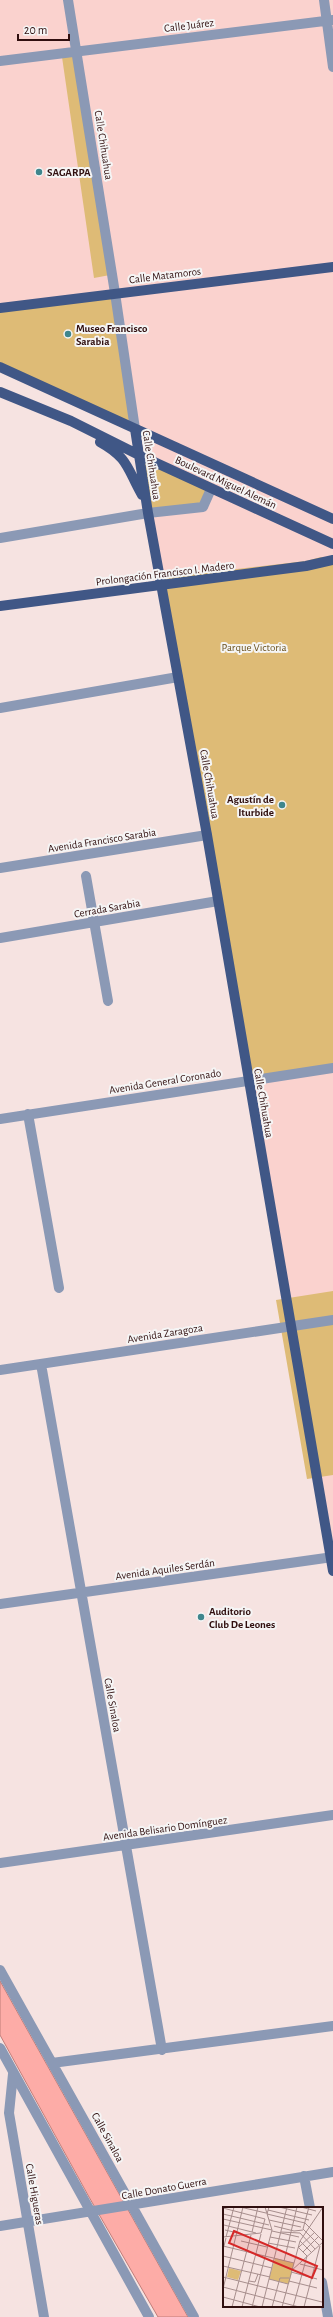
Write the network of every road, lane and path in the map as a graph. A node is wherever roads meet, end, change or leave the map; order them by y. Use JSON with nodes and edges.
{"nodes":[{"id":1,"x":68,"y":0,"type":"edge"},
{"id":2,"x":324,"y":0,"type":"edge"},
{"id":3,"x":330,"y":20,"type":"edge"},
{"id":4,"x":76,"y":51,"type":"junction"},
{"id":5,"x":0,"y":61,"type":"edge"},
{"id":6,"x":333,"y":67,"type":"edge"},
{"id":7,"x":333,"y":268,"type":"edge"},
{"id":8,"x":116,"y":293,"type":"junction"},
{"id":9,"x":0,"y":308,"type":"edge"},
{"id":10,"x":0,"y":367,"type":"edge"},
{"id":11,"x":0,"y":392,"type":"edge"},
{"id":12,"x":71,"y":421,"type":"junction"},
{"id":13,"x":135,"y":429,"type":"junction"},
{"id":14,"x":139,"y":455,"type":"junction"},
{"id":15,"x":211,"y":488,"type":"junction"},
{"id":16,"x":146,"y":501,"type":"junction"},
{"id":17,"x":148,"y":513,"type":"junction"},
{"id":18,"x":333,"y":519,"type":"edge"},
{"id":19,"x":0,"y":538,"type":"edge"},
{"id":20,"x":333,"y":544,"type":"edge"},
{"id":21,"x":333,"y":560,"type":"edge"},
{"id":22,"x":161,"y":586,"type":"junction"},
{"id":23,"x":0,"y":606,"type":"edge"},
{"id":24,"x":178,"y":677,"type":"junction"},
{"id":25,"x":0,"y":708,"type":"edge"},
{"id":26,"x":207,"y":835,"type":"junction"},
{"id":27,"x":0,"y":868,"type":"edge"},
{"id":28,"x":86,"y":876,"type":"dead end"},
{"id":29,"x":218,"y":901,"type":"junction"},
{"id":30,"x":94,"y":922,"type":"junction"},
{"id":31,"x":0,"y":938,"type":"edge"},
{"id":32,"x":108,"y":1001,"type":"dead end"},
{"id":33,"x":333,"y":1068,"type":"edge"},
{"id":34,"x":248,"y":1081,"type":"junction"},
{"id":35,"x":28,"y":1114,"type":"junction"},
{"id":36,"x":0,"y":1119,"type":"edge"},
{"id":37,"x":59,"y":1288,"type":"dead end"},
{"id":38,"x":333,"y":1320,"type":"edge"},
{"id":39,"x":292,"y":1326,"type":"junction"},
{"id":40,"x":41,"y":1364,"type":"junction"},
{"id":41,"x":0,"y":1370,"type":"edge"},
{"id":42,"x":332,"y":1557,"type":"edge"},
{"id":43,"x":333,"y":1571,"type":"edge"},
{"id":44,"x":81,"y":1592,"type":"junction"},
{"id":45,"x":0,"y":1604,"type":"edge"},
{"id":46,"x":333,"y":1816,"type":"edge"},
{"id":47,"x":126,"y":1846,"type":"junction"},
{"id":48,"x":0,"y":1864,"type":"edge"},
{"id":49,"x":0,"y":1970,"type":"edge"},
{"id":50,"x":333,"y":2026,"type":"edge"},
{"id":51,"x":0,"y":2048,"type":"edge"},
{"id":52,"x":162,"y":2050,"type":"junction"},
{"id":53,"x":52,"y":2063,"type":"junction"},
{"id":54,"x":14,"y":2074,"type":"junction"},
{"id":55,"x":333,"y":2172,"type":"edge"},
{"id":56,"x":304,"y":2176,"type":"junction"},
{"id":57,"x":128,"y":2206,"type":"junction"},
{"id":58,"x":310,"y":2207,"type":"edge"},
{"id":59,"x":96,"y":2212,"type":"junction"},
{"id":60,"x":27,"y":2222,"type":"junction"},
{"id":61,"x":0,"y":2226,"type":"edge"},
{"id":62,"x":323,"y":2288,"type":"edge"},
{"id":63,"x":44,"y":2317,"type":"edge"},
{"id":64,"x":149,"y":2317,"type":"edge"},
{"id":65,"x":194,"y":2317,"type":"edge"},
{"id":66,"x":328,"y":2317,"type":"edge"}],
"edges":[{"from":1,"to":4,"type":"street","name":"Calle Chihuahua"},
{"from":2,"to":3,"type":"street"},
{"from":3,"to":4,"type":"street","name":"Calle Juárez"},
{"from":3,"to":6,"type":"street"},
{"from":4,"to":5,"type":"street","name":"Calle Juárez"},
{"from":4,"to":8,"type":"street","name":"Calle Chihuahua"},
{"from":7,"to":8,"type":"main road","name":"Calle Matamoros"},
{"from":8,"to":9,"type":"main road","name":"Calle Matamoros"},
{"from":8,"to":13,"type":"street","name":"Calle Chihuahua"},
{"from":10,"to":13,"type":"main road","name":"Boulevard Miguel Alemán"},
{"from":11,"to":12,"type":"main road","name":"Boulevard Miguel Alemán"},
{"from":12,"to":14,"type":"main road","name":"Boulevard Miguel Alemán"},
{"from":12,"to":16,"type":"main road"},
{"from":13,"to":14,"type":"main road","name":"Calle Chihuahua"},
{"from":13,"to":18,"type":"main road","name":"Boulevard Miguel Alemán"},
{"from":14,"to":15,"type":"main road","name":"Boulevard Miguel Alemán"},
{"from":14,"to":16,"type":"main road","name":"Calle Chihuahua"},
{"from":15,"to":17,"type":"street"},
{"from":15,"to":20,"type":"main road","name":"Boulevard Miguel Alemán"},
{"from":16,"to":17,"type":"main road","name":"Calle Chihuahua"},
{"from":17,"to":19,"type":"street"},
{"from":17,"to":22,"type":"main road","name":"Calle Chihuahua"},
{"from":21,"to":22,"type":"main road","name":"Prolongación Francisco I. Madero"},
{"from":22,"to":23,"type":"main road","name":"Prolongación Francisco I. Madero"},
{"from":22,"to":24,"type":"main road","name":"Calle Chihuahua"},
{"from":24,"to":25,"type":"street"},
{"from":24,"to":26,"type":"main road","name":"Calle Chihuahua"},
{"from":26,"to":27,"type":"street","name":"Avenida Francisco Sarabia"},
{"from":26,"to":29,"type":"main road","name":"Calle Chihuahua"},
{"from":28,"to":30,"type":"street"},
{"from":29,"to":30,"type":"street","name":"Cerrada Sarabia"},
{"from":29,"to":34,"type":"main road","name":"Calle Chihuahua"},
{"from":30,"to":31,"type":"street","name":"Cerrada Sarabia"},
{"from":30,"to":32,"type":"street"},
{"from":33,"to":34,"type":"street","name":"Avenida General Coronado"},
{"from":34,"to":35,"type":"street","name":"Avenida General Coronado"},
{"from":34,"to":39,"type":"main road","name":"Calle Chihuahua"},
{"from":35,"to":36,"type":"street","name":"Avenida General Coronado"},
{"from":35,"to":37,"type":"street"},
{"from":38,"to":39,"type":"street","name":"Avenida Zaragoza"},
{"from":39,"to":40,"type":"street","name":"Avenida Zaragoza"},
{"from":39,"to":42,"type":"main road","name":"Calle Chihuahua"},
{"from":40,"to":41,"type":"street","name":"Avenida Zaragoza"},
{"from":40,"to":44,"type":"street","name":"Calle Sinaloa"},
{"from":42,"to":43,"type":"main road","name":"Calle Chihuahua"},
{"from":42,"to":44,"type":"street","name":"Avenida Aquiles Serdán"},
{"from":44,"to":45,"type":"street","name":"Avenida Aquiles Serdán"},
{"from":44,"to":47,"type":"street","name":"Calle Sinaloa"},
{"from":46,"to":47,"type":"street","name":"Avenida Belisario Domínguez"},
{"from":47,"to":48,"type":"street","name":"Avenida Belisario Domínguez"},
{"from":47,"to":52,"type":"street","name":"Calle Sinaloa"},
{"from":49,"to":53,"type":"street","name":"Calle Sinaloa"},
{"from":50,"to":52,"type":"street"},
{"from":51,"to":54,"type":"street"},
{"from":52,"to":53,"type":"street"},
{"from":53,"to":57,"type":"street","name":"Calle Sinaloa"},
{"from":54,"to":59,"type":"street"},
{"from":54,"to":60,"type":"street","name":"Calle Higueras"},
{"from":55,"to":56,"type":"street","name":"Calle Donato Guerra"},
{"from":56,"to":57,"type":"street","name":"Calle Donato Guerra"},
{"from":56,"to":58,"type":"street"},
{"from":57,"to":59,"type":"street","name":"Calle Donato Guerra"},
{"from":57,"to":65,"type":"street","name":"Calle Sinaloa"},
{"from":59,"to":60,"type":"street","name":"Calle Donato Guerra"},
{"from":59,"to":64,"type":"street"},
{"from":60,"to":61,"type":"street","name":"Calle Donato Guerra"},
{"from":60,"to":63,"type":"street","name":"Calle Higueras"},
{"from":62,"to":66,"type":"street"}]}
